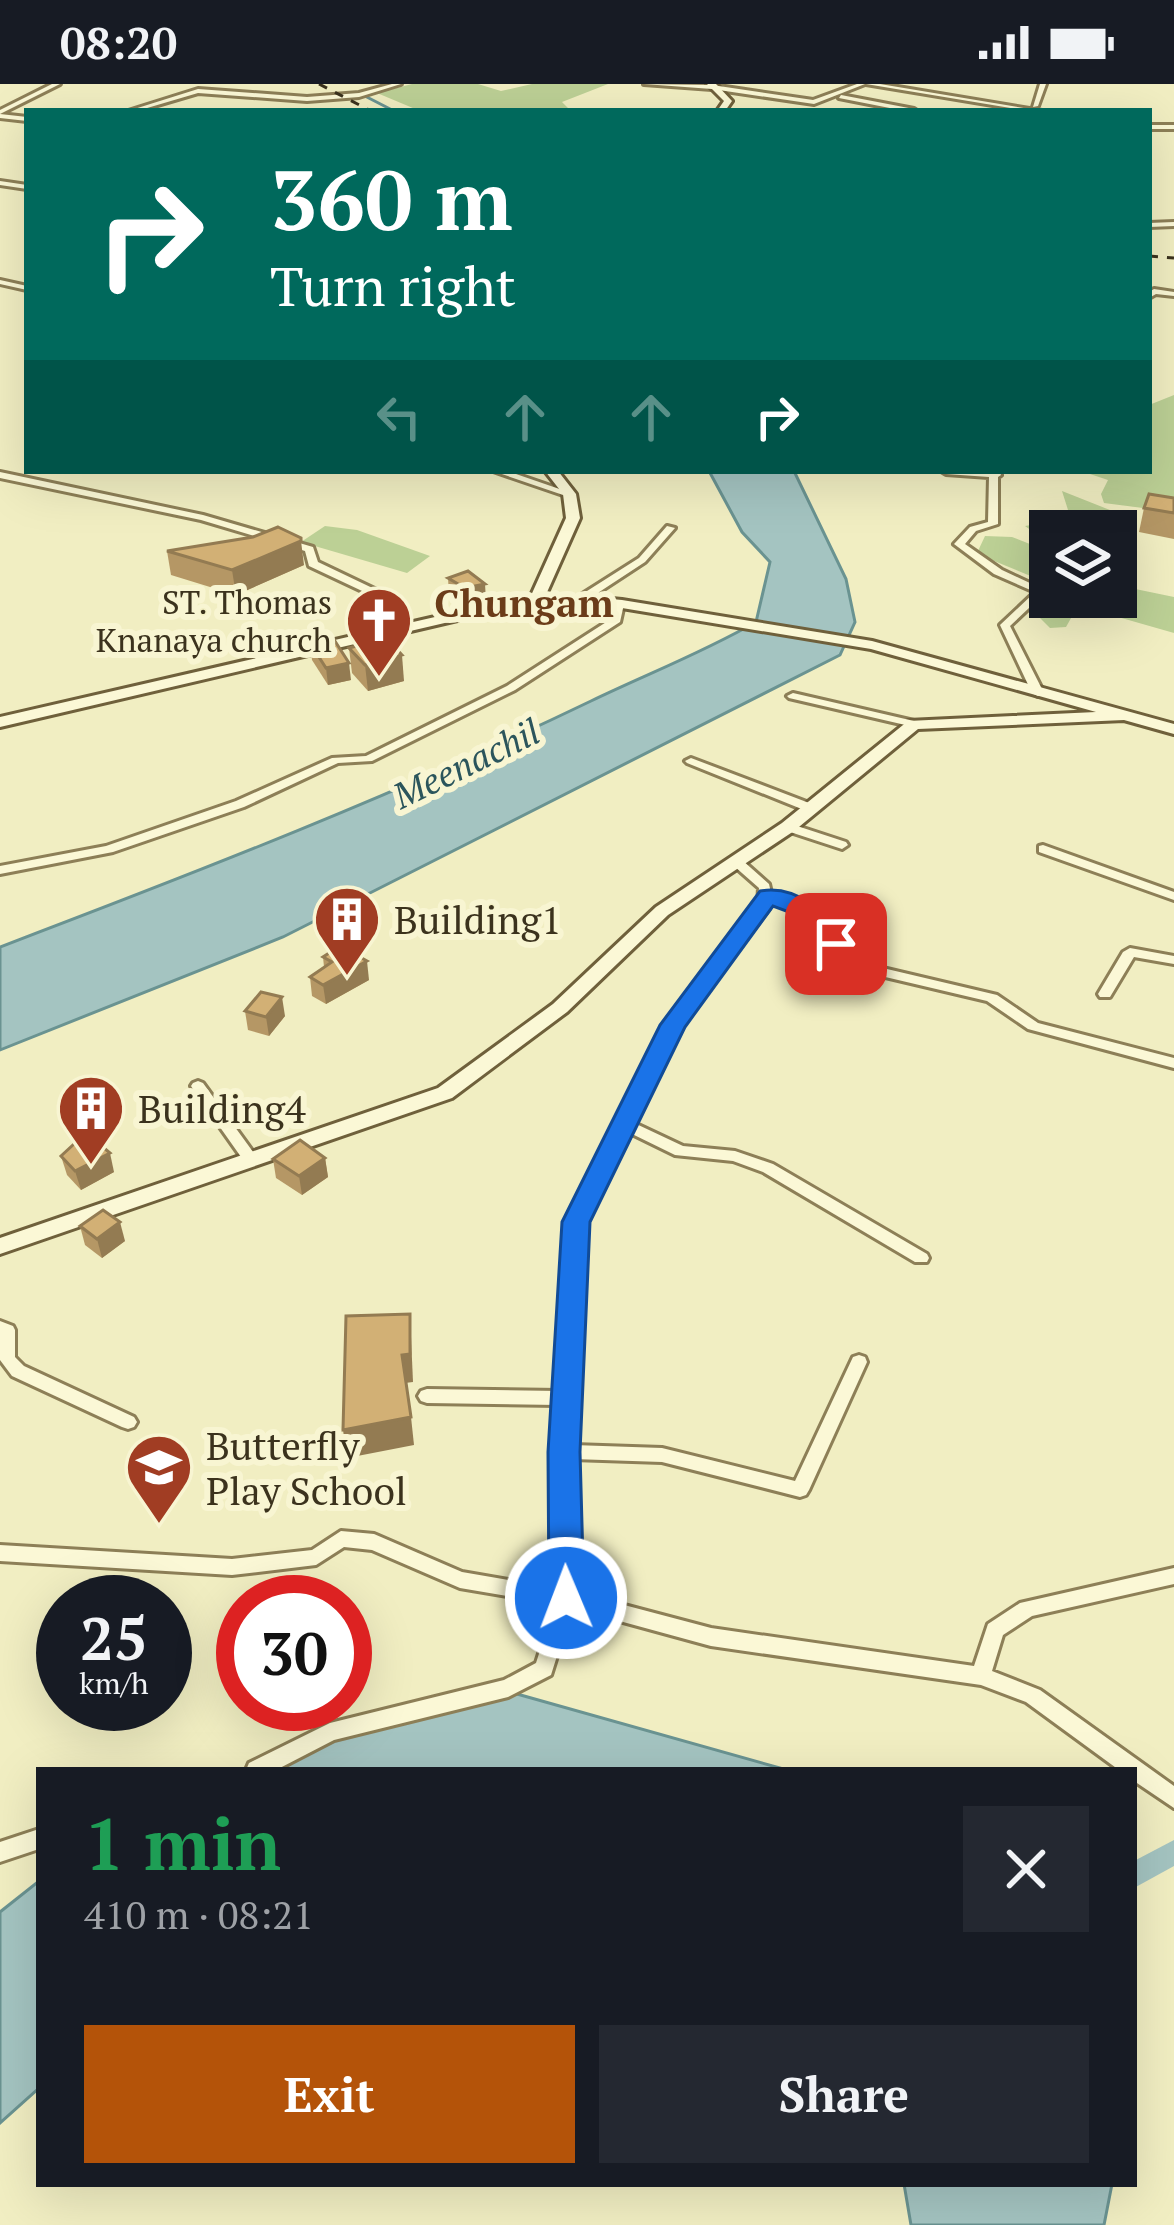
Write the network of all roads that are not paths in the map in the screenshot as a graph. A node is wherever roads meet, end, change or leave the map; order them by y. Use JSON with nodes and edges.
{"nodes":[{"id":1,"x":57,"y":84,"type":"edge"},
{"id":2,"x":398,"y":84,"type":"edge"},
{"id":3,"x":647,"y":84,"type":"edge"},
{"id":4,"x":865,"y":84,"type":"edge"},
{"id":5,"x":889,"y":85,"type":"edge"},
{"id":6,"x":209,"y":87,"type":"edge"},
{"id":7,"x":712,"y":87,"type":"edge"},
{"id":8,"x":260,"y":93,"type":"dead end"},
{"id":9,"x":839,"y":97,"type":"junction"},
{"id":10,"x":967,"y":98,"type":"junction"},
{"id":11,"x":141,"y":108,"type":"edge"},
{"id":12,"x":898,"y":108,"type":"edge"},
{"id":13,"x":952,"y":108,"type":"edge"},
{"id":14,"x":1016,"y":108,"type":"edge"},
{"id":15,"x":0,"y":114,"type":"edge"},
{"id":16,"x":1174,"y":279,"type":"edge"},
{"id":17,"x":1152,"y":293,"type":"edge"},
{"id":18,"x":1174,"y":294,"type":"edge"},
{"id":19,"x":507,"y":474,"type":"edge"},
{"id":20,"x":553,"y":474,"type":"edge"},
{"id":21,"x":995,"y":474,"type":"edge"},
{"id":22,"x":3,"y":479,"type":"edge"},
{"id":23,"x":568,"y":494,"type":"junction"},
{"id":24,"x":670,"y":528,"type":"dead end"},
{"id":25,"x":580,"y":600,"type":"junction"},
{"id":26,"x":536,"y":602,"type":"junction"},
{"id":27,"x":620,"y":604,"type":"junction"},
{"id":28,"x":407,"y":626,"type":"junction"},
{"id":29,"x":1042,"y":694,"type":"junction"},
{"id":30,"x":793,"y":696,"type":"dead end"},
{"id":31,"x":1120,"y":716,"type":"junction"},
{"id":32,"x":1034,"y":719,"type":"junction"},
{"id":33,"x":0,"y":722,"type":"edge"},
{"id":34,"x":914,"y":724,"type":"junction"},
{"id":35,"x":1174,"y":729,"type":"edge"},
{"id":36,"x":691,"y":760,"type":"dead end"},
{"id":37,"x":813,"y":808,"type":"junction"},
{"id":38,"x":788,"y":827,"type":"junction"},
{"id":39,"x":842,"y":845,"type":"dead end"},
{"id":40,"x":1043,"y":849,"type":"dead end"},
{"id":41,"x":738,"y":863,"type":"junction"},
{"id":42,"x":0,"y":870,"type":"edge"},
{"id":43,"x":768,"y":896,"type":"junction"},
{"id":44,"x":1174,"y":896,"type":"edge"},
{"id":45,"x":1174,"y":959,"type":"edge"},
{"id":46,"x":1105,"y":994,"type":"dead end"},
{"id":47,"x":1174,"y":1063,"type":"edge"},
{"id":48,"x":198,"y":1086,"type":"dead end"},
{"id":49,"x":623,"y":1124,"type":"junction"},
{"id":50,"x":251,"y":1160,"type":"junction"},
{"id":51,"x":0,"y":1246,"type":"edge"},
{"id":52,"x":921,"y":1258,"type":"dead end"},
{"id":53,"x":0,"y":1327,"type":"edge"},
{"id":54,"x":859,"y":1361,"type":"dead end"},
{"id":55,"x":427,"y":1396,"type":"dead end"},
{"id":56,"x":566,"y":1398,"type":"junction"},
{"id":57,"x":128,"y":1422,"type":"dead end"},
{"id":58,"x":564,"y":1452,"type":"junction"},
{"id":59,"x":0,"y":1552,"type":"edge"},
{"id":60,"x":1174,"y":1576,"type":"edge"},
{"id":61,"x":566,"y":1598,"type":"junction"},
{"id":62,"x":981,"y":1676,"type":"junction"},
{"id":63,"x":262,"y":1767,"type":"edge"},
{"id":64,"x":1131,"y":1767,"type":"edge"},
{"id":65,"x":1137,"y":1771,"type":"edge"},
{"id":66,"x":1174,"y":1798,"type":"edge"},
{"id":67,"x":36,"y":1840,"type":"edge"},
{"id":68,"x":0,"y":1852,"type":"edge"}],
"edges":[{"from":1,"to":15,"type":"street"},
{"from":2,"to":6,"type":"street"},
{"from":3,"to":7,"type":"street"},
{"from":4,"to":5,"type":"street"},
{"from":4,"to":9,"type":"street"},
{"from":5,"to":10,"type":"street"},
{"from":6,"to":8,"type":"street"},
{"from":6,"to":11,"type":"street"},
{"from":7,"to":9,"type":"street"},
{"from":9,"to":12,"type":"street"},
{"from":10,"to":13,"type":"street"},
{"from":10,"to":14,"type":"street"},
{"from":16,"to":17,"type":"street"},
{"from":17,"to":18,"type":"street"},
{"from":19,"to":23,"type":"street"},
{"from":20,"to":23,"type":"main road"},
{"from":21,"to":29,"type":"street"},
{"from":22,"to":28,"type":"street"},
{"from":23,"to":26,"type":"main road"},
{"from":24,"to":25,"type":"street"},
{"from":25,"to":26,"type":"main road"},
{"from":25,"to":27,"type":"main road"},
{"from":26,"to":28,"type":"main road"},
{"from":27,"to":29,"type":"main road"},
{"from":27,"to":42,"type":"street"},
{"from":28,"to":33,"type":"main road"},
{"from":29,"to":31,"type":"main road"},
{"from":29,"to":32,"type":"main road"},
{"from":30,"to":34,"type":"street"},
{"from":31,"to":32,"type":"main road"},
{"from":31,"to":35,"type":"main road"},
{"from":32,"to":34,"type":"main road"},
{"from":34,"to":37,"type":"main road"},
{"from":36,"to":37,"type":"street"},
{"from":37,"to":38,"type":"main road"},
{"from":38,"to":39,"type":"street"},
{"from":38,"to":41,"type":"main road"},
{"from":40,"to":44,"type":"street"},
{"from":41,"to":43,"type":"street"},
{"from":41,"to":50,"type":"main road"},
{"from":43,"to":47,"type":"street"},
{"from":43,"to":49,"type":"street"},
{"from":45,"to":46,"type":"street"},
{"from":48,"to":50,"type":"street"},
{"from":49,"to":52,"type":"street"},
{"from":49,"to":56,"type":"street"},
{"from":50,"to":51,"type":"main road"},
{"from":53,"to":57,"type":"street"},
{"from":54,"to":58,"type":"street"},
{"from":55,"to":56,"type":"street"},
{"from":56,"to":58,"type":"street"},
{"from":58,"to":61,"type":"street"},
{"from":59,"to":61,"type":"street"},
{"from":60,"to":62,"type":"street"},
{"from":61,"to":62,"type":"street"},
{"from":61,"to":63,"type":"street"},
{"from":62,"to":64,"type":"street"},
{"from":65,"to":66,"type":"street"},
{"from":67,"to":68,"type":"street"}]}
